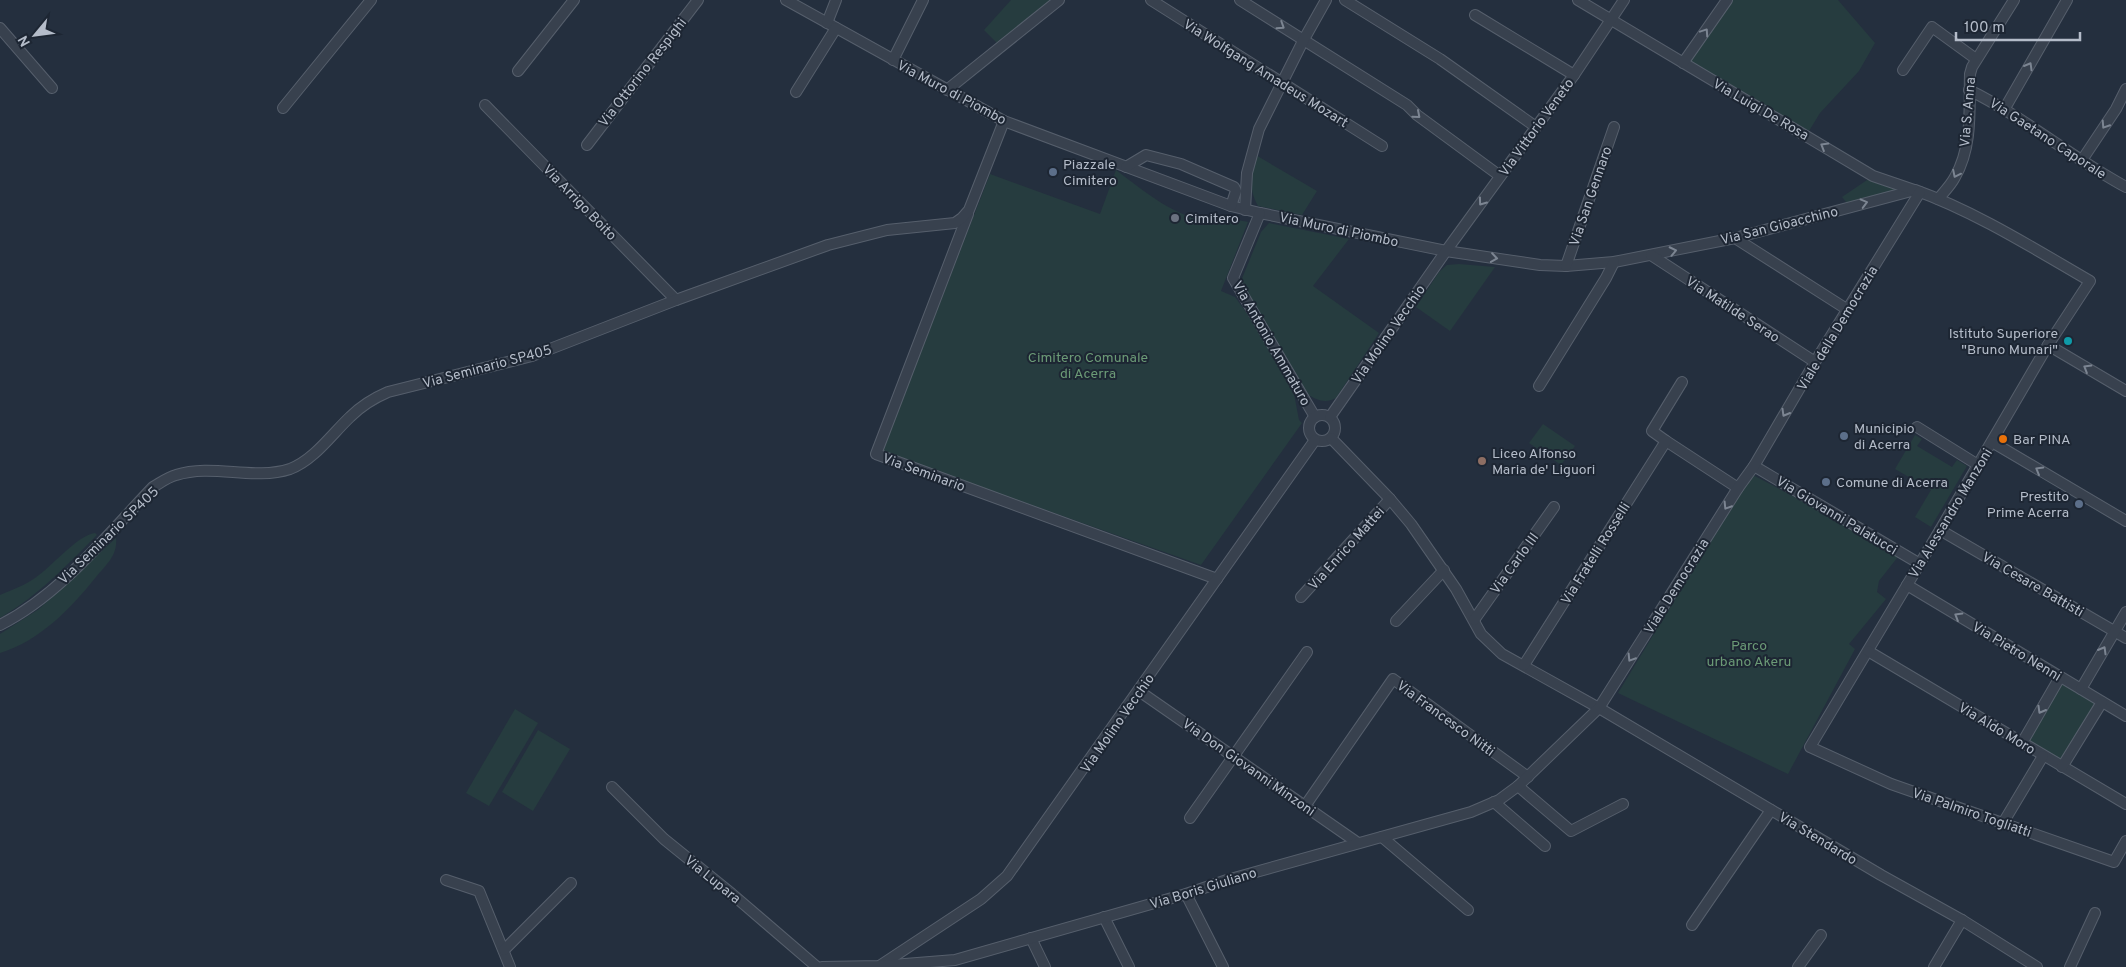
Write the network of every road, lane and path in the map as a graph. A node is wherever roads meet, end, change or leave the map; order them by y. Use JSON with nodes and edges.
{"nodes":[{"id":1,"x":371,"y":0,"type":"edge"},
{"id":2,"x":574,"y":0,"type":"edge"},
{"id":3,"x":698,"y":0,"type":"edge"},
{"id":4,"x":786,"y":0,"type":"edge"},
{"id":5,"x":836,"y":0,"type":"edge"},
{"id":6,"x":922,"y":0,"type":"edge"},
{"id":7,"x":1059,"y":0,"type":"edge"},
{"id":8,"x":1151,"y":0,"type":"edge"},
{"id":9,"x":1240,"y":0,"type":"edge"},
{"id":10,"x":1326,"y":0,"type":"edge"},
{"id":11,"x":1344,"y":0,"type":"edge"},
{"id":12,"x":1578,"y":0,"type":"edge"},
{"id":13,"x":1624,"y":0,"type":"edge"},
{"id":14,"x":1727,"y":0,"type":"edge"},
{"id":15,"x":2014,"y":0,"type":"edge"},
{"id":16,"x":2067,"y":0,"type":"edge"},
{"id":17,"x":1475,"y":15,"type":"dead end"},
{"id":18,"x":1610,"y":19,"type":"junction"},
{"id":19,"x":832,"y":25,"type":"junction"},
{"id":20,"x":0,"y":28,"type":"edge"},
{"id":21,"x":1303,"y":41,"type":"junction"},
{"id":22,"x":892,"y":60,"type":"junction"},
{"id":23,"x":1976,"y":60,"type":"junction"},
{"id":24,"x":1684,"y":63,"type":"junction"},
{"id":25,"x":1903,"y":70,"type":"dead end"},
{"id":26,"x":518,"y":71,"type":"dead end"},
{"id":27,"x":1574,"y":74,"type":"junction"},
{"id":28,"x":1281,"y":84,"type":"junction"},
{"id":29,"x":52,"y":88,"type":"dead end"},
{"id":30,"x":2126,"y":89,"type":"edge"},
{"id":31,"x":946,"y":90,"type":"junction"},
{"id":32,"x":1969,"y":90,"type":"junction"},
{"id":33,"x":796,"y":92,"type":"dead end"},
{"id":34,"x":485,"y":105,"type":"dead end"},
{"id":35,"x":283,"y":108,"type":"dead end"},
{"id":36,"x":2005,"y":108,"type":"junction"},
{"id":37,"x":1004,"y":121,"type":"junction"},
{"id":38,"x":1536,"y":127,"type":"junction"},
{"id":39,"x":1614,"y":127,"type":"dead end"},
{"id":40,"x":587,"y":145,"type":"dead end"},
{"id":41,"x":1382,"y":146,"type":"dead end"},
{"id":42,"x":2082,"y":160,"type":"junction"},
{"id":43,"x":1126,"y":167,"type":"junction"},
{"id":44,"x":1500,"y":176,"type":"junction"},
{"id":45,"x":2126,"y":187,"type":"edge"},
{"id":46,"x":1917,"y":191,"type":"junction"},
{"id":47,"x":1938,"y":198,"type":"junction"},
{"id":48,"x":1231,"y":206,"type":"junction"},
{"id":49,"x":969,"y":210,"type":"junction"},
{"id":50,"x":1245,"y":210,"type":"junction"},
{"id":51,"x":1260,"y":213,"type":"junction"},
{"id":52,"x":1735,"y":238,"type":"junction"},
{"id":53,"x":1446,"y":251,"type":"junction"},
{"id":54,"x":1651,"y":255,"type":"junction"},
{"id":55,"x":1614,"y":262,"type":"junction"},
{"id":56,"x":1566,"y":266,"type":"junction"},
{"id":57,"x":676,"y":300,"type":"junction"},
{"id":58,"x":1848,"y":310,"type":"junction"},
{"id":59,"x":2048,"y":345,"type":"junction"},
{"id":60,"x":1815,"y":362,"type":"junction"},
{"id":61,"x":1682,"y":382,"type":"dead end"},
{"id":62,"x":1539,"y":386,"type":"dead end"},
{"id":63,"x":2126,"y":391,"type":"edge"},
{"id":64,"x":1315,"y":417,"type":"junction"},
{"id":65,"x":1330,"y":417,"type":"junction"},
{"id":66,"x":1917,"y":427,"type":"dead end"},
{"id":67,"x":1331,"y":438,"type":"junction"},
{"id":68,"x":1315,"y":440,"type":"junction"},
{"id":69,"x":1666,"y":441,"type":"junction"},
{"id":70,"x":1992,"y":442,"type":"junction"},
{"id":71,"x":1754,"y":466,"type":"junction"},
{"id":72,"x":1978,"y":466,"type":"junction"},
{"id":73,"x":1738,"y":488,"type":"junction"},
{"id":74,"x":1390,"y":499,"type":"junction"},
{"id":75,"x":1554,"y":507,"type":"dead end"},
{"id":76,"x":2126,"y":521,"type":"edge"},
{"id":77,"x":1940,"y":530,"type":"junction"},
{"id":78,"x":1920,"y":564,"type":"junction"},
{"id":79,"x":1444,"y":570,"type":"junction"},
{"id":80,"x":1217,"y":579,"type":"junction"},
{"id":81,"x":1907,"y":585,"type":"junction"},
{"id":82,"x":1301,"y":597,"type":"dead end"},
{"id":83,"x":2126,"y":612,"type":"edge"},
{"id":84,"x":1474,"y":620,"type":"junction"},
{"id":85,"x":1396,"y":621,"type":"dead end"},
{"id":86,"x":0,"y":625,"type":"edge"},
{"id":87,"x":2114,"y":632,"type":"junction"},
{"id":88,"x":2126,"y":638,"type":"edge"},
{"id":89,"x":1868,"y":651,"type":"junction"},
{"id":90,"x":1307,"y":652,"type":"dead end"},
{"id":91,"x":1524,"y":665,"type":"junction"},
{"id":92,"x":2060,"y":677,"type":"junction"},
{"id":93,"x":2081,"y":689,"type":"junction"},
{"id":94,"x":1139,"y":691,"type":"junction"},
{"id":95,"x":2102,"y":702,"type":"junction"},
{"id":96,"x":1599,"y":708,"type":"junction"},
{"id":97,"x":2126,"y":716,"type":"edge"},
{"id":98,"x":2022,"y":743,"type":"junction"},
{"id":99,"x":1810,"y":746,"type":"joint"},
{"id":100,"x":1232,"y":756,"type":"junction"},
{"id":101,"x":2043,"y":756,"type":"junction"},
{"id":102,"x":2062,"y":767,"type":"junction"},
{"id":103,"x":1528,"y":777,"type":"junction"},
{"id":104,"x":1518,"y":786,"type":"junction"},
{"id":105,"x":612,"y":787,"type":"dead end"},
{"id":106,"x":1494,"y":802,"type":"junction"},
{"id":107,"x":1622,"y":804,"type":"dead end"},
{"id":108,"x":2126,"y":804,"type":"edge"},
{"id":109,"x":1305,"y":806,"type":"junction"},
{"id":110,"x":1771,"y":810,"type":"junction"},
{"id":111,"x":1190,"y":818,"type":"dead end"},
{"id":112,"x":2003,"y":823,"type":"junction"},
{"id":113,"x":1382,"y":837,"type":"junction"},
{"id":114,"x":2126,"y":841,"type":"edge"},
{"id":115,"x":1358,"y":843,"type":"junction"},
{"id":116,"x":1545,"y":846,"type":"dead end"},
{"id":117,"x":446,"y":880,"type":"dead end"},
{"id":118,"x":572,"y":883,"type":"dead end"},
{"id":119,"x":1186,"y":894,"type":"junction"},
{"id":120,"x":1468,"y":910,"type":"dead end"},
{"id":121,"x":2095,"y":913,"type":"dead end"},
{"id":122,"x":1104,"y":917,"type":"junction"},
{"id":123,"x":1962,"y":920,"type":"junction"},
{"id":124,"x":1692,"y":925,"type":"dead end"},
{"id":125,"x":1821,"y":935,"type":"dead end"},
{"id":126,"x":1031,"y":938,"type":"junction"},
{"id":127,"x":504,"y":950,"type":"junction"},
{"id":128,"x":957,"y":964,"type":"edge"},
{"id":129,"x":510,"y":967,"type":"edge"},
{"id":130,"x":817,"y":967,"type":"edge"},
{"id":131,"x":822,"y":967,"type":"edge"},
{"id":132,"x":880,"y":967,"type":"edge"},
{"id":133,"x":1045,"y":967,"type":"edge"},
{"id":134,"x":1129,"y":967,"type":"edge"},
{"id":135,"x":1223,"y":967,"type":"edge"},
{"id":136,"x":1798,"y":967,"type":"edge"},
{"id":137,"x":1934,"y":967,"type":"edge"},
{"id":138,"x":2037,"y":967,"type":"edge"},
{"id":139,"x":2070,"y":967,"type":"edge"}],
"edges":[{"from":1,"to":35,"type":"street"},
{"from":2,"to":26,"type":"street"},
{"from":3,"to":40,"type":"street","name":"Via Ottorino Respighi"},
{"from":4,"to":19,"type":"street","name":"Via Muro di Piombo"},
{"from":5,"to":19,"type":"street"},
{"from":6,"to":22,"type":"street"},
{"from":7,"to":31,"type":"street"},
{"from":8,"to":28,"type":"street","name":"Via Wolfgang Amadeus Mozart"},
{"from":9,"to":21,"type":"street","one_way":true},
{"from":10,"to":21,"type":"street"},
{"from":11,"to":38,"type":"street"},
{"from":12,"to":18,"type":"street","name":"Via Luigi De Rosa"},
{"from":13,"to":18,"type":"street","name":"Via Vittorio Veneto"},
{"from":24,"to":14,"type":"street","one_way":true},
{"from":15,"to":23,"type":"street","name":"Via S. Anna"},
{"from":36,"to":16,"type":"street","one_way":true},
{"from":17,"to":27,"type":"street"},
{"from":18,"to":24,"type":"street","name":"Via Luigi De Rosa"},
{"from":18,"to":27,"type":"street","name":"Via Vittorio Veneto"},
{"from":19,"to":22,"type":"street","name":"Via Muro di Piombo"},
{"from":19,"to":33,"type":"street"},
{"from":20,"to":29,"type":"street"},
{"from":21,"to":28,"type":"street"},
{"from":21,"to":44,"type":"street","one_way":true},
{"from":22,"to":31,"type":"street","name":"Via Muro di Piombo"},
{"from":23,"to":25,"type":"street"},
{"from":23,"to":32,"type":"street","name":"Via S. Anna"},
{"from":46,"to":24,"type":"street","name":"Via Luigi De Rosa","one_way":true},
{"from":27,"to":38,"type":"street","name":"Via Vittorio Veneto"},
{"from":28,"to":41,"type":"street","name":"Via Wolfgang Amadeus Mozart"},
{"from":28,"to":50,"type":"street"},
{"from":30,"to":42,"type":"street","one_way":true},
{"from":31,"to":37,"type":"street","name":"Via Muro di Piombo"},
{"from":32,"to":36,"type":"street","name":"Via Gaetano Caporale"},
{"from":32,"to":47,"type":"street","name":"Via S. Anna","one_way":true},
{"from":34,"to":57,"type":"street","name":"Via Arrigo Boito"},
{"from":36,"to":42,"type":"street","name":"Via Gaetano Caporale"},
{"from":37,"to":43,"type":"street","name":"Via Muro di Piombo"},
{"from":37,"to":49,"type":"street"},
{"from":38,"to":44,"type":"street","name":"Via Vittorio Veneto"},
{"from":39,"to":56,"type":"street","name":"Via San Gennaro"},
{"from":42,"to":45,"type":"street","name":"Via Gaetano Caporale"},
{"from":43,"to":48,"type":"street","name":"Via Muro di Piombo"},
{"from":43,"to":48,"type":"street"},
{"from":44,"to":53,"type":"street","name":"Via Vittorio Veneto","one_way":true},
{"from":46,"to":47,"type":"street"},
{"from":52,"to":46,"type":"street","name":"Via San Gioacchino","one_way":true},
{"from":46,"to":58,"type":"street","name":"Viale della Democrazia"},
{"from":47,"to":59,"type":"street","name":"Via Alessandro Manzoni"},
{"from":48,"to":50,"type":"street","name":"Via Muro di Piombo"},
{"from":49,"to":57,"type":"street","name":"Via Seminario SP405"},
{"from":49,"to":80,"type":"street","name":"Via Seminario"},
{"from":50,"to":51,"type":"street","name":"Via Muro di Piombo"},
{"from":51,"to":53,"type":"street","name":"Via Muro di Piombo"},
{"from":51,"to":64,"type":"street","name":"Via Antonio Ammaturo"},
{"from":54,"to":52,"type":"street","name":"Via San Gioacchino","one_way":true},
{"from":52,"to":58,"type":"street"},
{"from":53,"to":56,"type":"street","name":"Via San Gioacchino","one_way":true},
{"from":53,"to":65,"type":"street","name":"Via Molino Vecchio"},
{"from":54,"to":55,"type":"street","name":"Via San Gioacchino"},
{"from":54,"to":60,"type":"street","name":"Via Matilde Serao"},
{"from":55,"to":56,"type":"street","name":"Via San Gioacchino"},
{"from":55,"to":62,"type":"street"},
{"from":57,"to":86,"type":"street","name":"Via Seminario SP405"},
{"from":58,"to":60,"type":"street","name":"Viale della Democrazia"},
{"from":63,"to":59,"type":"street","one_way":true},
{"from":59,"to":70,"type":"street","name":"Via Alessandro Manzoni"},
{"from":60,"to":71,"type":"street","name":"Viale della Democrazia","one_way":true},
{"from":61,"to":69,"type":"street"},
{"from":64,"to":65,"type":"street"},
{"from":64,"to":68,"type":"street"},
{"from":65,"to":67,"type":"street"},
{"from":66,"to":72,"type":"street"},
{"from":67,"to":68,"type":"street"},
{"from":67,"to":74,"type":"street","name":"Via Stendardo"},
{"from":68,"to":80,"type":"street","name":"Via Molino Vecchio"},
{"from":69,"to":73,"type":"street"},
{"from":69,"to":91,"type":"street","name":"Via Fratelli Rosselli"},
{"from":70,"to":72,"type":"street","name":"Via Alessandro Manzoni"},
{"from":76,"to":70,"type":"street","one_way":true},
{"from":71,"to":73,"type":"street","name":"Viale Democrazia"},
{"from":71,"to":78,"type":"street","name":"Via Giovanni Palatucci"},
{"from":72,"to":77,"type":"street","name":"Via Alessandro Manzoni"},
{"from":73,"to":96,"type":"street","name":"Viale Democrazia","one_way":true},
{"from":74,"to":79,"type":"street","name":"Via Stendardo"},
{"from":74,"to":82,"type":"street","name":"Via Enrico Mattei"},
{"from":75,"to":84,"type":"street","name":"Via Carlo III"},
{"from":77,"to":78,"type":"street","name":"Via Alessandro Manzoni"},
{"from":77,"to":87,"type":"street","name":"Via Cesare Battisti"},
{"from":78,"to":81,"type":"street","name":"Via Alessandro Manzoni"},
{"from":79,"to":84,"type":"street","name":"Via Stendardo"},
{"from":79,"to":85,"type":"street"},
{"from":80,"to":94,"type":"street","name":"Via Molino Vecchio"},
{"from":81,"to":89,"type":"street","name":"Via Alessandro Manzoni"},
{"from":92,"to":81,"type":"street","name":"Via Pietro Nenni","one_way":true},
{"from":83,"to":87,"type":"street"},
{"from":84,"to":91,"type":"street","name":"Via Stendardo"},
{"from":87,"to":88,"type":"street","name":"Via Cesare Battisti"},
{"from":93,"to":87,"type":"street","one_way":true},
{"from":89,"to":98,"type":"street","name":"Via Aldo Moro"},
{"from":89,"to":99,"type":"street","name":"Via Alessandro Manzoni"},
{"from":90,"to":100,"type":"street"},
{"from":91,"to":96,"type":"street","name":"Via Stendardo"},
{"from":92,"to":93,"type":"street","name":"Via Pietro Nenni"},
{"from":92,"to":98,"type":"street","one_way":true},
{"from":93,"to":95,"type":"street","name":"Via Pietro Nenni"},
{"from":94,"to":100,"type":"street","name":"Via Don Giovanni Minzoni"},
{"from":94,"to":132,"type":"street","name":"Via Molino Vecchio"},
{"from":95,"to":97,"type":"street","name":"Via Pietro Nenni"},
{"from":95,"to":102,"type":"street"},
{"from":96,"to":103,"type":"street","name":"Via Boris Giuliano"},
{"from":96,"to":110,"type":"street","name":"Via Stendardo"},
{"from":98,"to":101,"type":"street","name":"Via Aldo Moro"},
{"from":99,"to":112,"type":"street","name":"Via Palmiro Togliatti"},
{"from":100,"to":109,"type":"street","name":"Via Don Giovanni Minzoni"},
{"from":100,"to":111,"type":"street"},
{"from":101,"to":102,"type":"street","name":"Via Aldo Moro"},
{"from":101,"to":112,"type":"street"},
{"from":102,"to":108,"type":"street","name":"Via Aldo Moro"},
{"from":103,"to":104,"type":"street","name":"Via Boris Giuliano"},
{"from":103,"to":109,"type":"street","name":"Via Francesco Nitti"},
{"from":104,"to":106,"type":"street","name":"Via Boris Giuliano"},
{"from":104,"to":107,"type":"street"},
{"from":105,"to":130,"type":"street","name":"Via Lupara"},
{"from":106,"to":113,"type":"street","name":"Via Boris Giuliano"},
{"from":106,"to":116,"type":"street"},
{"from":109,"to":115,"type":"street","name":"Via Don Giovanni Minzoni"},
{"from":110,"to":123,"type":"street","name":"Via Stendardo"},
{"from":110,"to":124,"type":"street"},
{"from":112,"to":114,"type":"street","name":"Via Palmiro Togliatti"},
{"from":113,"to":115,"type":"street","name":"Via Boris Giuliano"},
{"from":113,"to":120,"type":"street"},
{"from":115,"to":119,"type":"street","name":"Via Boris Giuliano"},
{"from":117,"to":127,"type":"street"},
{"from":118,"to":127,"type":"street"},
{"from":119,"to":122,"type":"street","name":"Via Boris Giuliano"},
{"from":119,"to":135,"type":"street"},
{"from":121,"to":139,"type":"street"},
{"from":122,"to":126,"type":"street","name":"Via Boris Giuliano"},
{"from":122,"to":134,"type":"street"},
{"from":123,"to":137,"type":"street"},
{"from":123,"to":138,"type":"street","name":"Via Stendardo"},
{"from":125,"to":136,"type":"street"},
{"from":126,"to":128,"type":"street","name":"Via Boris Giuliano"},
{"from":126,"to":133,"type":"street"},
{"from":127,"to":129,"type":"street"},
{"from":128,"to":132,"type":"street","name":"Via Boris Giuliano"},
{"from":131,"to":132,"type":"street","name":"Via Boris Giuliano"}]}
